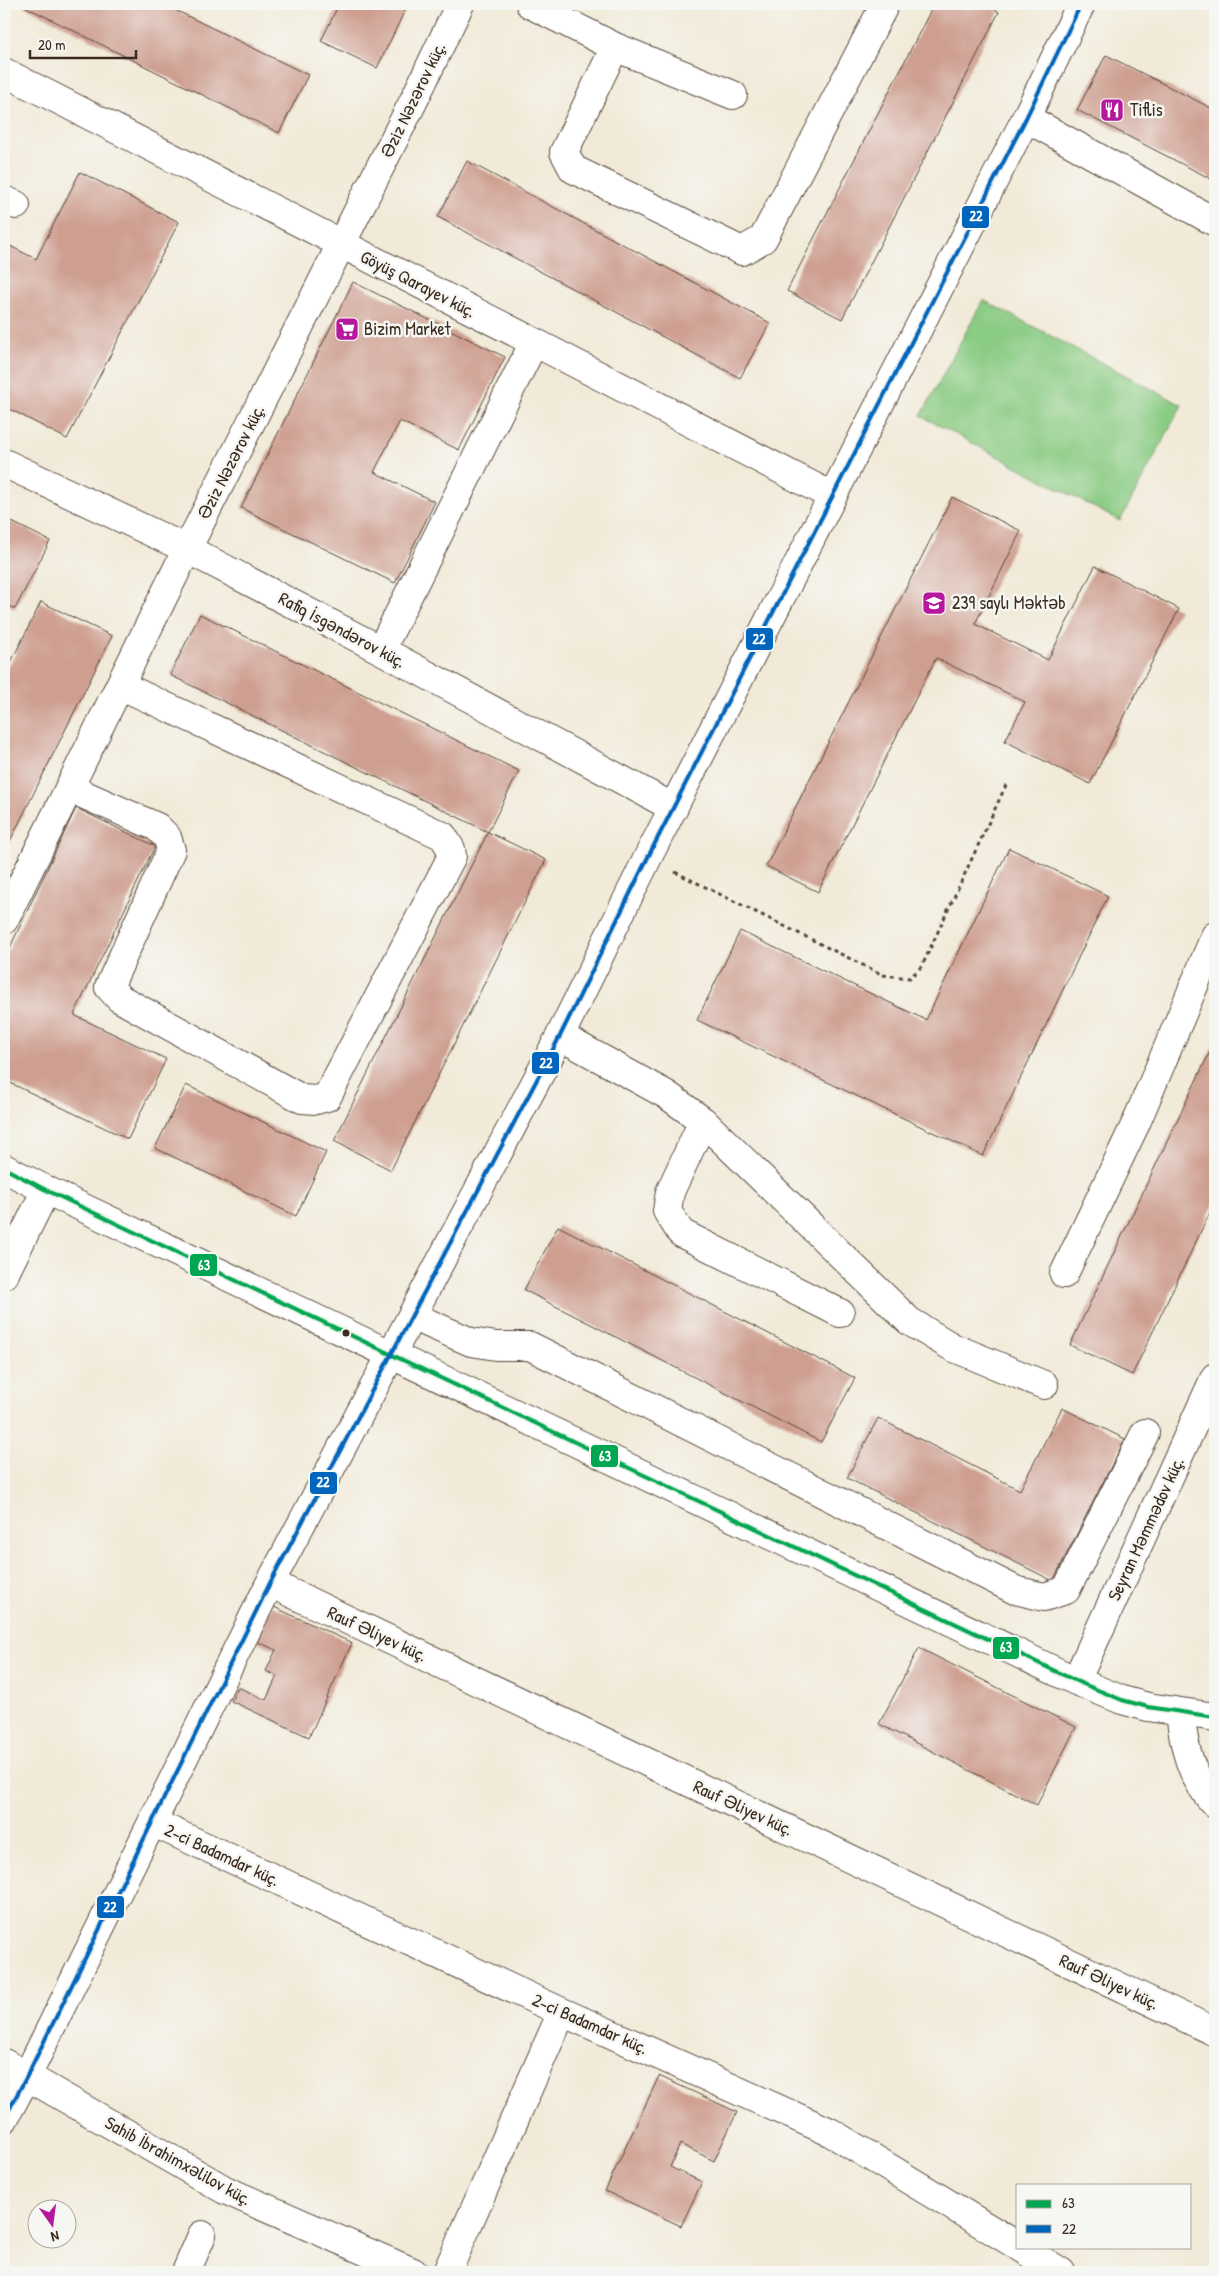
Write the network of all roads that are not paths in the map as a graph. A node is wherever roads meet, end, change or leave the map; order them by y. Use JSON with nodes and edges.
{"nodes":[{"id":1,"x":460,"y":4,"type":"edge"},
{"id":2,"x":530,"y":4,"type":"edge"},
{"id":3,"x":885,"y":4,"type":"edge"},
{"id":4,"x":1082,"y":4,"type":"edge"},
{"id":5,"x":615,"y":47,"type":"junction"},
{"id":6,"x":4,"y":72,"type":"edge"},
{"id":7,"x":733,"y":96,"type":"dead end"},
{"id":8,"x":1026,"y":118,"type":"junction"},
{"id":9,"x":1215,"y":222,"type":"edge"},
{"id":10,"x":340,"y":244,"type":"junction"},
{"id":11,"x":534,"y":342,"type":"junction"},
{"id":12,"x":4,"y":463,"type":"edge"},
{"id":13,"x":832,"y":496,"type":"junction"},
{"id":14,"x":187,"y":549,"type":"junction"},
{"id":15,"x":381,"y":650,"type":"junction"},
{"id":16,"x":120,"y":684,"type":"junction"},
{"id":17,"x":69,"y":788,"type":"junction"},
{"id":18,"x":674,"y":808,"type":"junction"},
{"id":19,"x":4,"y":920,"type":"edge"},
{"id":20,"x":1215,"y":936,"type":"edge"},
{"id":21,"x":560,"y":1036,"type":"junction"},
{"id":22,"x":703,"y":1122,"type":"junction"},
{"id":23,"x":4,"y":1168,"type":"edge"},
{"id":24,"x":46,"y":1190,"type":"junction"},
{"id":25,"x":1064,"y":1274,"type":"dead end"},
{"id":26,"x":4,"y":1275,"type":"edge"},
{"id":27,"x":840,"y":1313,"type":"dead end"},
{"id":28,"x":412,"y":1316,"type":"junction"},
{"id":29,"x":392,"y":1355,"type":"junction"},
{"id":30,"x":1215,"y":1377,"type":"edge"},
{"id":31,"x":1044,"y":1385,"type":"dead end"},
{"id":32,"x":1145,"y":1433,"type":"dead end"},
{"id":33,"x":270,"y":1583,"type":"junction"},
{"id":34,"x":1076,"y":1681,"type":"junction"},
{"id":35,"x":1180,"y":1713,"type":"junction"},
{"id":36,"x":1215,"y":1717,"type":"edge"},
{"id":37,"x":1215,"y":1804,"type":"edge"},
{"id":38,"x":152,"y":1822,"type":"junction"},
{"id":39,"x":562,"y":2012,"type":"junction"},
{"id":40,"x":1215,"y":2032,"type":"edge"},
{"id":41,"x":16,"y":2070,"type":"edge"},
{"id":42,"x":4,"y":2119,"type":"edge"},
{"id":43,"x":202,"y":2235,"type":"dead end"},
{"id":44,"x":1016,"y":2245,"type":"edge"},
{"id":45,"x":1021,"y":2248,"type":"edge"},
{"id":46,"x":401,"y":2270,"type":"edge"},
{"id":47,"x":186,"y":2272,"type":"edge"},
{"id":48,"x":447,"y":2272,"type":"edge"},
{"id":49,"x":1061,"y":2272,"type":"edge"}],
"edges":[{"from":1,"to":10,"type":"street","name":"Əziz Nəzərov küç."},
{"from":2,"to":5,"type":"street"},
{"from":3,"to":5,"type":"street"},
{"from":4,"to":8,"type":"street"},
{"from":5,"to":7,"type":"street"},
{"from":6,"to":10,"type":"street","name":"Göyüş Qarayev küç."},
{"from":8,"to":9,"type":"street"},
{"from":8,"to":13,"type":"street"},
{"from":10,"to":11,"type":"street","name":"Göyüş Qarayev küç."},
{"from":10,"to":14,"type":"street","name":"Əziz Nəzərov küç."},
{"from":11,"to":13,"type":"street","name":"Göyüş Qarayev küç."},
{"from":11,"to":15,"type":"street"},
{"from":12,"to":14,"type":"street","name":"Rafiq İsgəndərov küç."},
{"from":13,"to":18,"type":"street"},
{"from":14,"to":15,"type":"street","name":"Rafiq İsgəndərov küç."},
{"from":14,"to":16,"type":"street","name":"Əziz Nəzərov küç."},
{"from":15,"to":18,"type":"street","name":"Rafiq İsgəndərov küç."},
{"from":16,"to":17,"type":"street","name":"Əziz Nəzərov küç."},
{"from":16,"to":17,"type":"street"},
{"from":17,"to":19,"type":"street","name":"Əziz Nəzərov küç."},
{"from":18,"to":21,"type":"street"},
{"from":20,"to":25,"type":"street"},
{"from":21,"to":22,"type":"street"},
{"from":21,"to":28,"type":"street"},
{"from":22,"to":27,"type":"street"},
{"from":22,"to":31,"type":"street"},
{"from":23,"to":24,"type":"street"},
{"from":24,"to":26,"type":"street"},
{"from":24,"to":29,"type":"street"},
{"from":28,"to":29,"type":"street"},
{"from":28,"to":32,"type":"street"},
{"from":29,"to":33,"type":"street"},
{"from":29,"to":34,"type":"street"},
{"from":30,"to":34,"type":"street","name":"Seyran Məmmədov küç."},
{"from":33,"to":38,"type":"street"},
{"from":33,"to":40,"type":"street","name":"Rauf Əliyev küç."},
{"from":34,"to":35,"type":"street"},
{"from":35,"to":36,"type":"street"},
{"from":35,"to":37,"type":"street"},
{"from":38,"to":39,"type":"street","name":"2-ci Badamdar küç."},
{"from":38,"to":41,"type":"street"},
{"from":39,"to":44,"type":"street","name":"2-ci Badamdar küç."},
{"from":39,"to":48,"type":"street"},
{"from":41,"to":42,"type":"street"},
{"from":41,"to":46,"type":"street","name":"Sahib İbrahimxəlilov küç."},
{"from":43,"to":47,"type":"street"},
{"from":45,"to":49,"type":"street","name":"2-ci Badamdar küç."}]}
